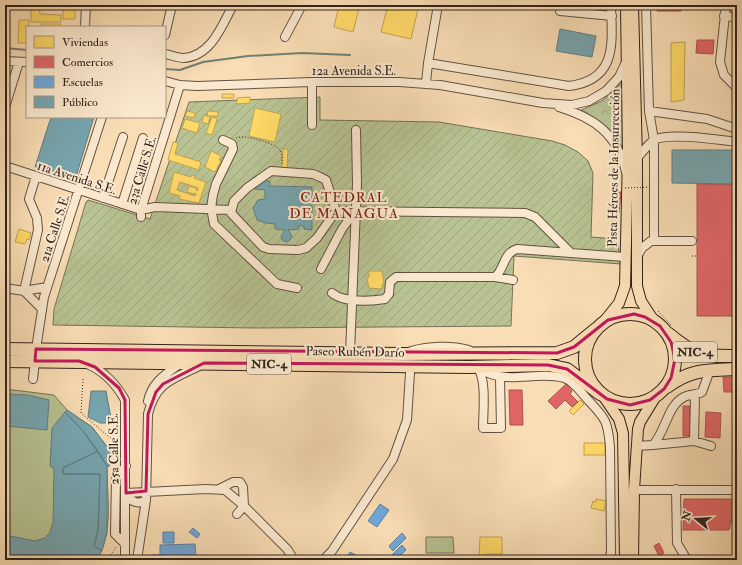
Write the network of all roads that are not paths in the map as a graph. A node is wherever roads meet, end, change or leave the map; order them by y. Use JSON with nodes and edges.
{"nodes":[{"id":1,"x":86,"y":5,"type":"edge"},
{"id":2,"x":172,"y":5,"type":"edge"},
{"id":3,"x":233,"y":5,"type":"edge"},
{"id":4,"x":302,"y":5,"type":"edge"},
{"id":5,"x":438,"y":5,"type":"edge"},
{"id":6,"x":582,"y":5,"type":"edge"},
{"id":7,"x":611,"y":5,"type":"edge"},
{"id":8,"x":626,"y":5,"type":"edge"},
{"id":9,"x":633,"y":5,"type":"edge"},
{"id":10,"x":646,"y":5,"type":"edge"},
{"id":11,"x":726,"y":5,"type":"edge"},
{"id":12,"x":560,"y":11,"type":"dead end"},
{"id":13,"x":580,"y":14,"type":"junction"},
{"id":14,"x":612,"y":16,"type":"junction"},
{"id":15,"x":724,"y":16,"type":"junction"},
{"id":16,"x":737,"y":17,"type":"edge"},
{"id":17,"x":85,"y":26,"type":"edge"},
{"id":18,"x":166,"y":31,"type":"edge"},
{"id":19,"x":285,"y":37,"type":"dead end"},
{"id":20,"x":166,"y":54,"type":"edge"},
{"id":21,"x":627,"y":57,"type":"junction"},
{"id":22,"x":5,"y":61,"type":"edge"},
{"id":23,"x":23,"y":62,"type":"edge"},
{"id":24,"x":428,"y":63,"type":"junction"},
{"id":25,"x":166,"y":81,"type":"edge"},
{"id":26,"x":312,"y":82,"type":"junction"},
{"id":27,"x":426,"y":83,"type":"junction"},
{"id":28,"x":180,"y":85,"type":"junction"},
{"id":29,"x":737,"y":88,"type":"edge"},
{"id":30,"x":543,"y":103,"type":"junction"},
{"id":31,"x":5,"y":107,"type":"edge"},
{"id":32,"x":649,"y":110,"type":"junction"},
{"id":33,"x":102,"y":118,"type":"edge"},
{"id":34,"x":312,"y":125,"type":"dead end"},
{"id":35,"x":737,"y":129,"type":"edge"},
{"id":36,"x":356,"y":130,"type":"dead end"},
{"id":37,"x":122,"y":137,"type":"dead end"},
{"id":38,"x":143,"y":138,"type":"dead end"},
{"id":39,"x":654,"y":140,"type":"junction"},
{"id":40,"x":226,"y":141,"type":"road end"},
{"id":41,"x":737,"y":142,"type":"edge"},
{"id":42,"x":637,"y":158,"type":"junction"},
{"id":43,"x":5,"y":166,"type":"edge"},
{"id":44,"x":36,"y":176,"type":"junction"},
{"id":45,"x":626,"y":183,"type":"junction"},
{"id":46,"x":79,"y":190,"type":"junction"},
{"id":47,"x":103,"y":198,"type":"junction"},
{"id":48,"x":122,"y":204,"type":"junction"},
{"id":49,"x":211,"y":208,"type":"junction"},
{"id":50,"x":231,"y":210,"type":"junction"},
{"id":51,"x":356,"y":210,"type":"junction"},
{"id":52,"x":336,"y":211,"type":"junction"},
{"id":53,"x":141,"y":213,"type":"junction"},
{"id":54,"x":654,"y":241,"type":"junction"},
{"id":55,"x":692,"y":242,"type":"dead end"},
{"id":56,"x":570,"y":252,"type":"junction"},
{"id":57,"x":625,"y":257,"type":"junction"},
{"id":58,"x":636,"y":258,"type":"junction"},
{"id":59,"x":321,"y":269,"type":"dead end"},
{"id":60,"x":494,"y":277,"type":"junction"},
{"id":61,"x":513,"y":280,"type":"dead end"},
{"id":62,"x":47,"y":287,"type":"junction"},
{"id":63,"x":5,"y":288,"type":"edge"},
{"id":64,"x":297,"y":288,"type":"dead end"},
{"id":65,"x":24,"y":291,"type":"junction"},
{"id":66,"x":332,"y":293,"type":"dead end"},
{"id":67,"x":352,"y":299,"type":"junction"},
{"id":68,"x":42,"y":309,"type":"junction"},
{"id":69,"x":662,"y":324,"type":"junction"},
{"id":70,"x":599,"y":326,"type":"junction"},
{"id":71,"x":5,"y":349,"type":"edge"},
{"id":72,"x":350,"y":353,"type":"junction"},
{"id":73,"x":36,"y":355,"type":"junction"},
{"id":74,"x":737,"y":356,"type":"edge"},
{"id":75,"x":5,"y":359,"type":"edge"},
{"id":76,"x":79,"y":361,"type":"junction"},
{"id":77,"x":182,"y":363,"type":"junction"},
{"id":78,"x":204,"y":363,"type":"junction"},
{"id":79,"x":538,"y":365,"type":"junction"},
{"id":80,"x":486,"y":366,"type":"junction"},
{"id":81,"x":468,"y":367,"type":"junction"},
{"id":82,"x":737,"y":369,"type":"edge"},
{"id":83,"x":710,"y":370,"type":"junction"},
{"id":84,"x":410,"y":373,"type":"dead end"},
{"id":85,"x":550,"y":377,"type":"junction"},
{"id":86,"x":500,"y":378,"type":"junction"},
{"id":87,"x":33,"y":379,"type":"dead end"},
{"id":88,"x":660,"y":392,"type":"junction"},
{"id":89,"x":602,"y":395,"type":"junction"},
{"id":90,"x":695,"y":395,"type":"junction"},
{"id":91,"x":148,"y":414,"type":"junction"},
{"id":92,"x":694,"y":441,"type":"junction"},
{"id":93,"x":654,"y":445,"type":"junction"},
{"id":94,"x":625,"y":446,"type":"junction"},
{"id":95,"x":636,"y":446,"type":"junction"},
{"id":96,"x":711,"y":446,"type":"dead end"},
{"id":97,"x":610,"y":447,"type":"junction"},
{"id":98,"x":123,"y":469,"type":"junction"},
{"id":99,"x":233,"y":482,"type":"junction"},
{"id":100,"x":219,"y":489,"type":"junction"},
{"id":101,"x":676,"y":489,"type":"junction"},
{"id":102,"x":634,"y":490,"type":"junction"},
{"id":103,"x":737,"y":490,"type":"edge"},
{"id":104,"x":146,"y":491,"type":"junction"},
{"id":105,"x":126,"y":494,"type":"junction"},
{"id":106,"x":230,"y":494,"type":"junction"},
{"id":107,"x":146,"y":500,"type":"junction"},
{"id":108,"x":244,"y":506,"type":"junction"},
{"id":109,"x":237,"y":514,"type":"dead end"},
{"id":110,"x":624,"y":520,"type":"junction"},
{"id":111,"x":610,"y":521,"type":"junction"},
{"id":112,"x":123,"y":542,"type":"junction"},
{"id":113,"x":609,"y":559,"type":"edge"},
{"id":114,"x":628,"y":559,"type":"edge"},
{"id":115,"x":125,"y":560,"type":"edge"},
{"id":116,"x":137,"y":560,"type":"edge"},
{"id":117,"x":294,"y":560,"type":"edge"},
{"id":118,"x":323,"y":560,"type":"edge"},
{"id":119,"x":687,"y":560,"type":"edge"}],
"edges":[{"from":1,"to":17,"type":"street"},
{"from":2,"to":18,"type":"street"},
{"from":3,"to":20,"type":"street"},
{"from":4,"to":19,"type":"street"},
{"from":5,"to":24,"type":"street"},
{"from":6,"to":13,"type":"street"},
{"from":7,"to":14,"type":"street"},
{"from":8,"to":21,"type":"main road","name":"Pista Héroes de la Insurrección"},
{"from":9,"to":42,"type":"main road","name":"Pista Héroes de la Insurrección"},
{"from":10,"to":32,"type":"street"},
{"from":11,"to":15,"type":"street"},
{"from":12,"to":13,"type":"street"},
{"from":13,"to":14,"type":"street"},
{"from":14,"to":24,"type":"street"},
{"from":15,"to":16,"type":"street"},
{"from":15,"to":29,"type":"street"},
{"from":21,"to":30,"type":"street","name":"12a Avenida S.E."},
{"from":21,"to":45,"type":"main road","name":"Pista Héroes de la Insurrección"},
{"from":22,"to":23,"type":"street"},
{"from":23,"to":31,"type":"street"},
{"from":24,"to":27,"type":"street"},
{"from":25,"to":28,"type":"street","name":"12a Avenida S.E."},
{"from":26,"to":27,"type":"street","name":"12a Avenida S.E."},
{"from":26,"to":28,"type":"street","name":"12a Avenida S.E."},
{"from":26,"to":34,"type":"street"},
{"from":27,"to":30,"type":"street","name":"12a Avenida S.E."},
{"from":28,"to":53,"type":"street","name":"23a Calle S.E."},
{"from":30,"to":45,"type":"street","name":"12a Avenida S.E."},
{"from":32,"to":35,"type":"street"},
{"from":32,"to":39,"type":"street"},
{"from":33,"to":46,"type":"street","name":"21a Calle S.E."},
{"from":36,"to":51,"type":"street"},
{"from":37,"to":47,"type":"street"},
{"from":38,"to":48,"type":"street"},
{"from":39,"to":41,"type":"street"},
{"from":39,"to":42,"type":"street"},
{"from":39,"to":54,"type":"street"},
{"from":40,"to":49,"type":"street"},
{"from":42,"to":58,"type":"main road","name":"Pista Héroes de la Insurrección"},
{"from":43,"to":44,"type":"street","name":"11a Avenida S.E."},
{"from":44,"to":46,"type":"street","name":"11a Avenida S.E."},
{"from":44,"to":65,"type":"street"},
{"from":45,"to":57,"type":"main road","name":"Pista Héroes de la Insurrección"},
{"from":46,"to":47,"type":"street","name":"11a Avenida S.E."},
{"from":46,"to":62,"type":"street","name":"21a Calle S.E."},
{"from":47,"to":48,"type":"street","name":"11a Avenida S.E."},
{"from":48,"to":53,"type":"street","name":"11a Avenida S.E."},
{"from":49,"to":50,"type":"street"},
{"from":49,"to":53,"type":"street"},
{"from":49,"to":64,"type":"street"},
{"from":50,"to":52,"type":"street"},
{"from":50,"to":52,"type":"street"},
{"from":51,"to":52,"type":"street"},
{"from":51,"to":56,"type":"street"},
{"from":51,"to":59,"type":"street"},
{"from":51,"to":67,"type":"street"},
{"from":54,"to":55,"type":"street"},
{"from":54,"to":58,"type":"street"},
{"from":56,"to":57,"type":"street"},
{"from":56,"to":60,"type":"street"},
{"from":57,"to":70,"type":"main road","name":"Pista Héroes de la Insurrección"},
{"from":58,"to":69,"type":"main road","name":"Pista Héroes de la Insurrección"},
{"from":60,"to":61,"type":"street"},
{"from":60,"to":67,"type":"street"},
{"from":62,"to":65,"type":"street"},
{"from":62,"to":68,"type":"street","name":"21a Calle S.E."},
{"from":63,"to":65,"type":"street"},
{"from":65,"to":68,"type":"street"},
{"from":66,"to":67,"type":"street"},
{"from":67,"to":72,"type":"street"},
{"from":68,"to":73,"type":"street","name":"21a Calle S.E."},
{"from":69,"to":70,"type":"highway","number":"NIC-4"},
{"from":69,"to":74,"type":"highway","number":"NIC-4"},
{"from":69,"to":88,"type":"highway","number":"NIC-4"},
{"from":70,"to":72,"type":"highway","name":"Paseo Rubén Darío","number":"NIC-4"},
{"from":70,"to":89,"type":"highway"},
{"from":71,"to":73,"type":"highway","name":"Paseo Rubén Darío","number":"NIC-4"},
{"from":72,"to":73,"type":"highway","name":"Paseo Rubén Darío","number":"NIC-4"},
{"from":73,"to":75,"type":"highway"},
{"from":73,"to":76,"type":"highway","name":"Paseo Rubén Darío","number":"NIC-4"},
{"from":73,"to":87,"type":"street","name":"21a Calle S.E."},
{"from":76,"to":77,"type":"highway","name":"Paseo Rubén Darío","number":"NIC-4"},
{"from":76,"to":98,"type":"street","name":"25a Calle S.E."},
{"from":77,"to":78,"type":"highway","name":"Paseo Rubén Darío","number":"NIC-4"},
{"from":77,"to":91,"type":"street"},
{"from":78,"to":81,"type":"highway","name":"Paseo Rubén Darío","number":"NIC-4"},
{"from":78,"to":91,"type":"street"},
{"from":79,"to":80,"type":"highway","name":"Paseo Rubén Darío","number":"NIC-4"},
{"from":79,"to":85,"type":"street"},
{"from":79,"to":89,"type":"highway","name":"Paseo Rubén Darío","number":"NIC-4"},
{"from":80,"to":81,"type":"highway","name":"Paseo Rubén Darío","number":"NIC-4"},
{"from":80,"to":86,"type":"street"},
{"from":81,"to":86,"type":"street"},
{"from":82,"to":83,"type":"highway","number":"NIC-4"},
{"from":83,"to":88,"type":"highway","number":"NIC-4"},
{"from":83,"to":90,"type":"street"},
{"from":84,"to":118,"type":"street"},
{"from":85,"to":86,"type":"street"},
{"from":85,"to":97,"type":"street"},
{"from":88,"to":89,"type":"highway","number":"NIC-4"},
{"from":88,"to":95,"type":"main road"},
{"from":89,"to":94,"type":"main road"},
{"from":90,"to":92,"type":"street"},
{"from":90,"to":93,"type":"street"},
{"from":91,"to":104,"type":"street"},
{"from":92,"to":93,"type":"street"},
{"from":92,"to":96,"type":"street"},
{"from":93,"to":95,"type":"street"},
{"from":94,"to":97,"type":"street"},
{"from":94,"to":110,"type":"main road"},
{"from":95,"to":102,"type":"main road"},
{"from":97,"to":111,"type":"street"},
{"from":98,"to":105,"type":"street","name":"25a Calle S.E."},
{"from":98,"to":112,"type":"street"},
{"from":99,"to":100,"type":"street"},
{"from":99,"to":106,"type":"street"},
{"from":99,"to":108,"type":"street"},
{"from":100,"to":104,"type":"street"},
{"from":100,"to":106,"type":"street"},
{"from":101,"to":102,"type":"street"},
{"from":101,"to":103,"type":"street"},
{"from":101,"to":119,"type":"street"},
{"from":102,"to":114,"type":"main road"},
{"from":104,"to":105,"type":"street"},
{"from":104,"to":107,"type":"street"},
{"from":105,"to":107,"type":"street"},
{"from":105,"to":112,"type":"street","name":"25a Calle S.E."},
{"from":106,"to":108,"type":"street"},
{"from":107,"to":116,"type":"street"},
{"from":108,"to":109,"type":"street"},
{"from":108,"to":117,"type":"street"},
{"from":110,"to":111,"type":"street"},
{"from":110,"to":114,"type":"main road"},
{"from":111,"to":113,"type":"street"},
{"from":112,"to":115,"type":"street","name":"25a Calle S.E."},
{"from":113,"to":114,"type":"street"}]}
